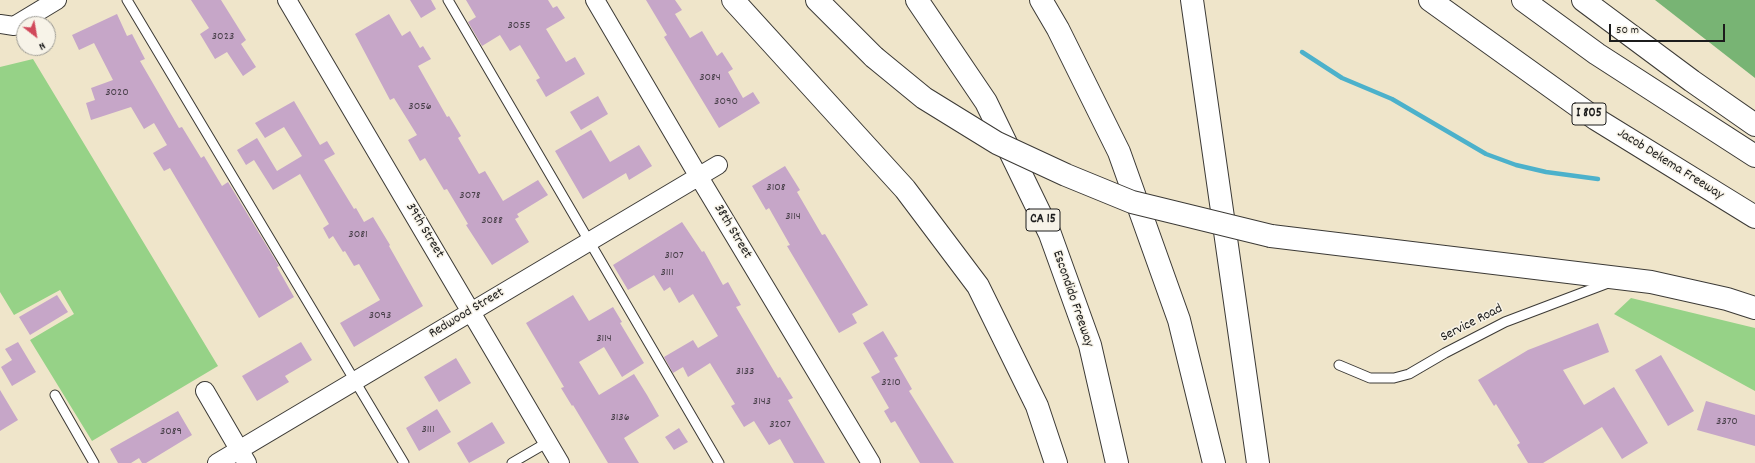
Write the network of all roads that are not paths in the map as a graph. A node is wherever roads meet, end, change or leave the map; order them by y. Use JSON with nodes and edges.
{"nodes":[{"id":1,"x":57,"y":0,"type":"edge"},
{"id":2,"x":127,"y":0,"type":"edge"},
{"id":3,"x":287,"y":0,"type":"edge"},
{"id":4,"x":448,"y":0,"type":"edge"},
{"id":5,"x":595,"y":0,"type":"edge"},
{"id":6,"x":733,"y":0,"type":"edge"},
{"id":7,"x":817,"y":0,"type":"edge"},
{"id":8,"x":917,"y":0,"type":"edge"},
{"id":9,"x":1041,"y":0,"type":"edge"},
{"id":10,"x":1192,"y":0,"type":"edge"},
{"id":11,"x":1430,"y":0,"type":"edge"},
{"id":12,"x":1523,"y":0,"type":"edge"},
{"id":13,"x":1583,"y":0,"type":"edge"},
{"id":14,"x":0,"y":24,"type":"edge"},
{"id":15,"x":1755,"y":125,"type":"edge"},
{"id":16,"x":1755,"y":156,"type":"edge"},
{"id":17,"x":718,"y":165,"type":"dead end"},
{"id":18,"x":699,"y":177,"type":"junction"},
{"id":19,"x":1755,"y":217,"type":"edge"},
{"id":20,"x":590,"y":242,"type":"junction"},
{"id":21,"x":1618,"y":278,"type":"junction"},
{"id":22,"x":1755,"y":308,"type":"edge"},
{"id":23,"x":472,"y":312,"type":"junction"},
{"id":24,"x":1339,"y":366,"type":"dead end"},
{"id":25,"x":355,"y":381,"type":"junction"},
{"id":26,"x":205,"y":391,"type":"dead end"},
{"id":27,"x":55,"y":395,"type":"dead end"},
{"id":28,"x":548,"y":442,"type":"junction"},
{"id":29,"x":243,"y":456,"type":"edge"},
{"id":30,"x":94,"y":463,"type":"edge"},
{"id":31,"x":217,"y":463,"type":"edge"},
{"id":32,"x":404,"y":463,"type":"edge"},
{"id":33,"x":512,"y":463,"type":"edge"},
{"id":34,"x":560,"y":463,"type":"edge"},
{"id":35,"x":719,"y":463,"type":"edge"},
{"id":36,"x":871,"y":463,"type":"edge"},
{"id":37,"x":1056,"y":463,"type":"edge"},
{"id":38,"x":1117,"y":463,"type":"edge"},
{"id":39,"x":1214,"y":463,"type":"edge"},
{"id":40,"x":1258,"y":463,"type":"edge"}],
"edges":[{"from":1,"to":14,"type":"street"},
{"from":2,"to":25,"type":"lane"},
{"from":3,"to":23,"type":"street","name":"39th Street"},
{"from":4,"to":20,"type":"lane"},
{"from":5,"to":18,"type":"street","name":"38th Street"},
{"from":6,"to":37,"type":"highway"},
{"from":7,"to":21,"type":"highway","bridge":true},
{"from":8,"to":38,"type":"highway","name":"Escondido Freeway","number":"CA 15"},
{"from":9,"to":39,"type":"highway"},
{"from":10,"to":40,"type":"highway"},
{"from":11,"to":19,"type":"highway","name":"Jacob Dekema Freeway","number":"I 805"},
{"from":12,"to":16,"type":"highway"},
{"from":13,"to":15,"type":"highway"},
{"from":17,"to":18,"type":"street","name":"Redwood Street"},
{"from":18,"to":20,"type":"street","name":"Redwood Street"},
{"from":18,"to":36,"type":"street","name":"38th Street"},
{"from":20,"to":23,"type":"street","name":"Redwood Street"},
{"from":20,"to":35,"type":"lane"},
{"from":21,"to":22,"type":"highway"},
{"from":21,"to":24,"type":"lane","name":"Service Road"},
{"from":23,"to":25,"type":"street","name":"Redwood Street"},
{"from":23,"to":28,"type":"street","name":"39th Street"},
{"from":25,"to":29,"type":"street","name":"Redwood Street"},
{"from":25,"to":32,"type":"lane"},
{"from":26,"to":29,"type":"street"},
{"from":27,"to":30,"type":"lane"},
{"from":28,"to":33,"type":"lane"},
{"from":28,"to":34,"type":"street","name":"39th Street"},
{"from":29,"to":31,"type":"street","name":"Redwood Street"}]}
